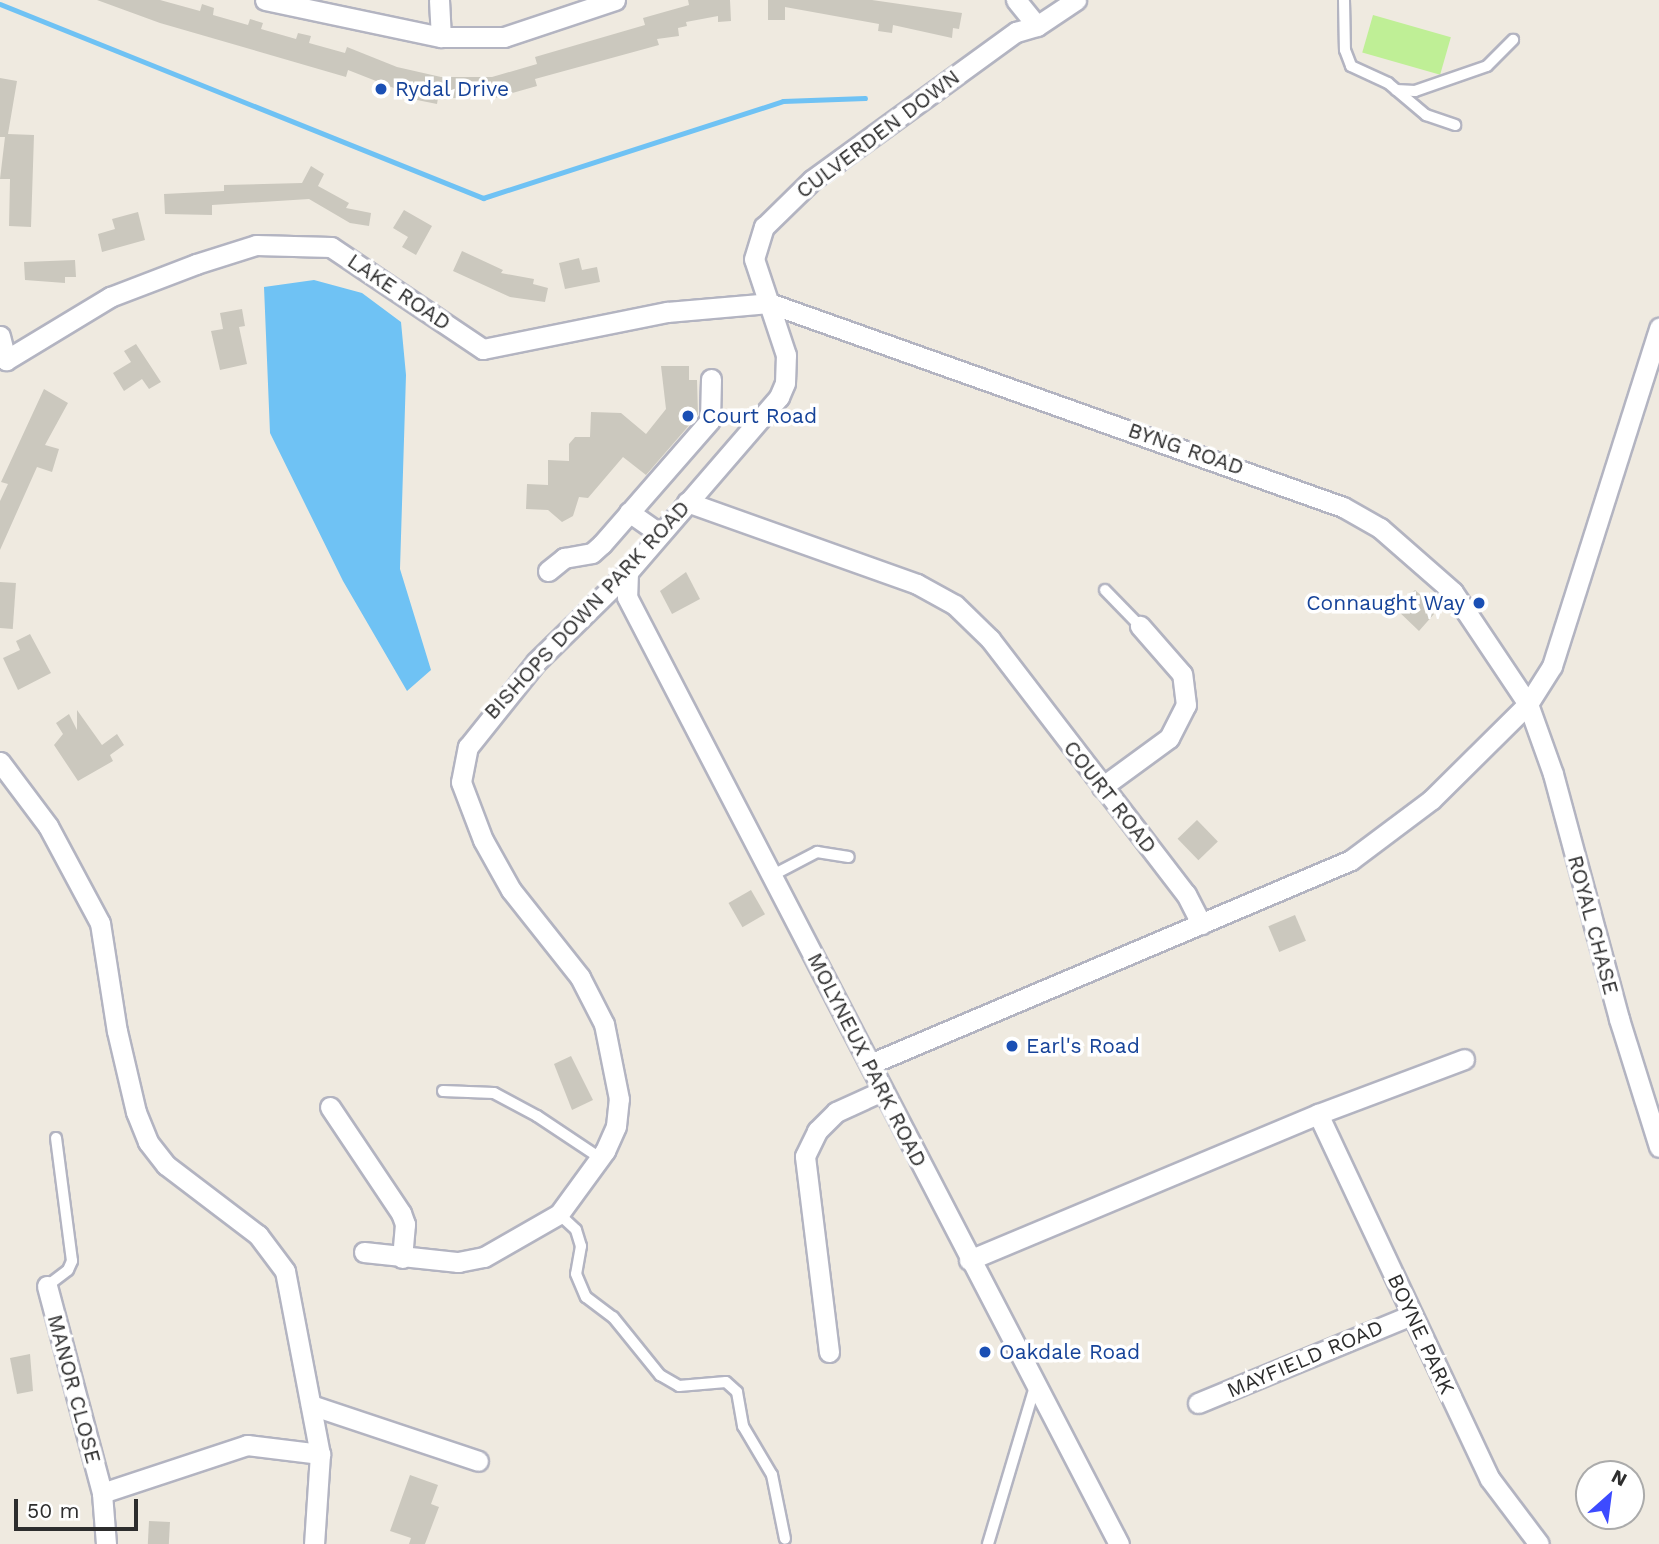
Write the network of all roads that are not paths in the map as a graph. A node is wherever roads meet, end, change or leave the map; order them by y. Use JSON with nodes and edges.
{"nodes":[{"id":1,"x":265,"y":0,"type":"edge"},
{"id":2,"x":439,"y":0,"type":"edge"},
{"id":3,"x":615,"y":0,"type":"edge"},
{"id":4,"x":1016,"y":0,"type":"edge"},
{"id":5,"x":1076,"y":0,"type":"edge"},
{"id":6,"x":1344,"y":0,"type":"edge"},
{"id":7,"x":1037,"y":26,"type":"junction"},
{"id":8,"x":441,"y":37,"type":"junction"},
{"id":9,"x":1513,"y":40,"type":"dead end"},
{"id":10,"x":1395,"y":90,"type":"junction"},
{"id":11,"x":1455,"y":125,"type":"dead end"},
{"id":12,"x":769,"y":303,"type":"junction"},
{"id":13,"x":1659,"y":328,"type":"edge"},
{"id":14,"x":0,"y":336,"type":"edge"},
{"id":15,"x":786,"y":355,"type":"joint"},
{"id":16,"x":3,"y":367,"type":"edge"},
{"id":17,"x":711,"y":379,"type":"dead end"},
{"id":18,"x":687,"y":502,"type":"junction"},
{"id":19,"x":629,"y":512,"type":"junction"},
{"id":20,"x":659,"y":533,"type":"junction"},
{"id":21,"x":548,"y":571,"type":"dead end"},
{"id":22,"x":628,"y":572,"type":"junction"},
{"id":23,"x":1105,"y":590,"type":"dead end"},
{"id":24,"x":1140,"y":626,"type":"joint"},
{"id":25,"x":1528,"y":704,"type":"junction"},
{"id":26,"x":0,"y":762,"type":"edge"},
{"id":27,"x":1102,"y":787,"type":"junction"},
{"id":28,"x":849,"y":857,"type":"dead end"},
{"id":29,"x":773,"y":876,"type":"junction"},
{"id":30,"x":1201,"y":924,"type":"junction"},
{"id":31,"x":1464,"y":1059,"type":"dead end"},
{"id":32,"x":870,"y":1064,"type":"junction"},
{"id":33,"x":443,"y":1091,"type":"dead end"},
{"id":34,"x":882,"y":1091,"type":"junction"},
{"id":35,"x":330,"y":1107,"type":"dead end"},
{"id":36,"x":1318,"y":1114,"type":"junction"},
{"id":37,"x":56,"y":1139,"type":"dead end"},
{"id":38,"x":1659,"y":1147,"type":"edge"},
{"id":39,"x":600,"y":1159,"type":"junction"},
{"id":40,"x":559,"y":1214,"type":"junction"},
{"id":41,"x":364,"y":1252,"type":"dead end"},
{"id":42,"x":402,"y":1258,"type":"junction"},
{"id":43,"x":969,"y":1260,"type":"junction"},
{"id":44,"x":47,"y":1286,"type":"joint"},
{"id":45,"x":1411,"y":1315,"type":"junction"},
{"id":46,"x":829,"y":1352,"type":"dead end"},
{"id":47,"x":1036,"y":1382,"type":"junction"},
{"id":48,"x":1198,"y":1403,"type":"dead end"},
{"id":49,"x":311,"y":1405,"type":"junction"},
{"id":50,"x":320,"y":1454,"type":"junction"},
{"id":51,"x":478,"y":1461,"type":"dead end"},
{"id":52,"x":102,"y":1493,"type":"junction"},
{"id":53,"x":785,"y":1539,"type":"dead end"},
{"id":54,"x":106,"y":1544,"type":"edge"},
{"id":55,"x":314,"y":1544,"type":"edge"},
{"id":56,"x":988,"y":1544,"type":"edge"},
{"id":57,"x":1119,"y":1544,"type":"edge"},
{"id":58,"x":1539,"y":1544,"type":"edge"}],
"edges":[{"from":1,"to":8,"type":"street"},
{"from":2,"to":8,"type":"street"},
{"from":3,"to":8,"type":"street"},
{"from":4,"to":7,"type":"street"},
{"from":5,"to":7,"type":"street","name":"CULVERDEN DOWN"},
{"from":6,"to":10,"type":"lane"},
{"from":7,"to":12,"type":"street","name":"CULVERDEN DOWN"},
{"from":9,"to":10,"type":"lane"},
{"from":10,"to":11,"type":"lane"},
{"from":12,"to":15,"type":"street","name":"CULVERDEN DOWN"},
{"from":12,"to":16,"type":"street","name":"LAKE ROAD"},
{"from":12,"to":25,"type":"street","name":"BYNG ROAD"},
{"from":13,"to":25,"type":"street"},
{"from":14,"to":16,"type":"street"},
{"from":15,"to":18,"type":"street","name":"BISHOPS DOWN PARK ROAD"},
{"from":17,"to":19,"type":"street"},
{"from":18,"to":20,"type":"street","name":"BISHOPS DOWN PARK ROAD"},
{"from":18,"to":27,"type":"street","name":"COURT ROAD"},
{"from":19,"to":20,"type":"street"},
{"from":19,"to":21,"type":"street"},
{"from":20,"to":22,"type":"street","name":"BISHOPS DOWN PARK ROAD"},
{"from":22,"to":29,"type":"street","name":"MOLYNEUX PARK ROAD"},
{"from":22,"to":39,"type":"street","name":"BISHOPS DOWN PARK ROAD"},
{"from":23,"to":24,"type":"lane"},
{"from":24,"to":27,"type":"street"},
{"from":25,"to":30,"type":"street"},
{"from":25,"to":38,"type":"street","name":"ROYAL CHASE"},
{"from":26,"to":49,"type":"street"},
{"from":27,"to":30,"type":"street","name":"COURT ROAD"},
{"from":28,"to":29,"type":"lane"},
{"from":29,"to":32,"type":"street","name":"MOLYNEUX PARK ROAD"},
{"from":30,"to":32,"type":"street"},
{"from":31,"to":36,"type":"street"},
{"from":32,"to":34,"type":"street","name":"MOLYNEUX PARK ROAD"},
{"from":33,"to":39,"type":"lane"},
{"from":34,"to":43,"type":"street","name":"MOLYNEUX PARK ROAD"},
{"from":34,"to":46,"type":"street"},
{"from":35,"to":42,"type":"street"},
{"from":36,"to":43,"type":"street"},
{"from":36,"to":45,"type":"street","name":"BOYNE PARK"},
{"from":37,"to":44,"type":"lane"},
{"from":39,"to":40,"type":"street","name":"BISHOPS DOWN PARK ROAD"},
{"from":40,"to":42,"type":"street","name":"BISHOPS DOWN PARK ROAD"},
{"from":40,"to":53,"type":"lane"},
{"from":41,"to":42,"type":"street","name":"BISHOPS DOWN PARK ROAD"},
{"from":43,"to":47,"type":"street","name":"MOLYNEUX PARK ROAD"},
{"from":44,"to":52,"type":"street","name":"MANOR CLOSE"},
{"from":45,"to":48,"type":"street","name":"MAYFIELD ROAD"},
{"from":45,"to":58,"type":"street","name":"BOYNE PARK"},
{"from":47,"to":56,"type":"lane"},
{"from":47,"to":57,"type":"street","name":"MOLYNEUX PARK ROAD"},
{"from":49,"to":50,"type":"street"},
{"from":49,"to":51,"type":"street"},
{"from":50,"to":52,"type":"street","name":"MANOR CLOSE"},
{"from":50,"to":55,"type":"street"},
{"from":52,"to":54,"type":"street","name":"MANOR CLOSE"}]}
